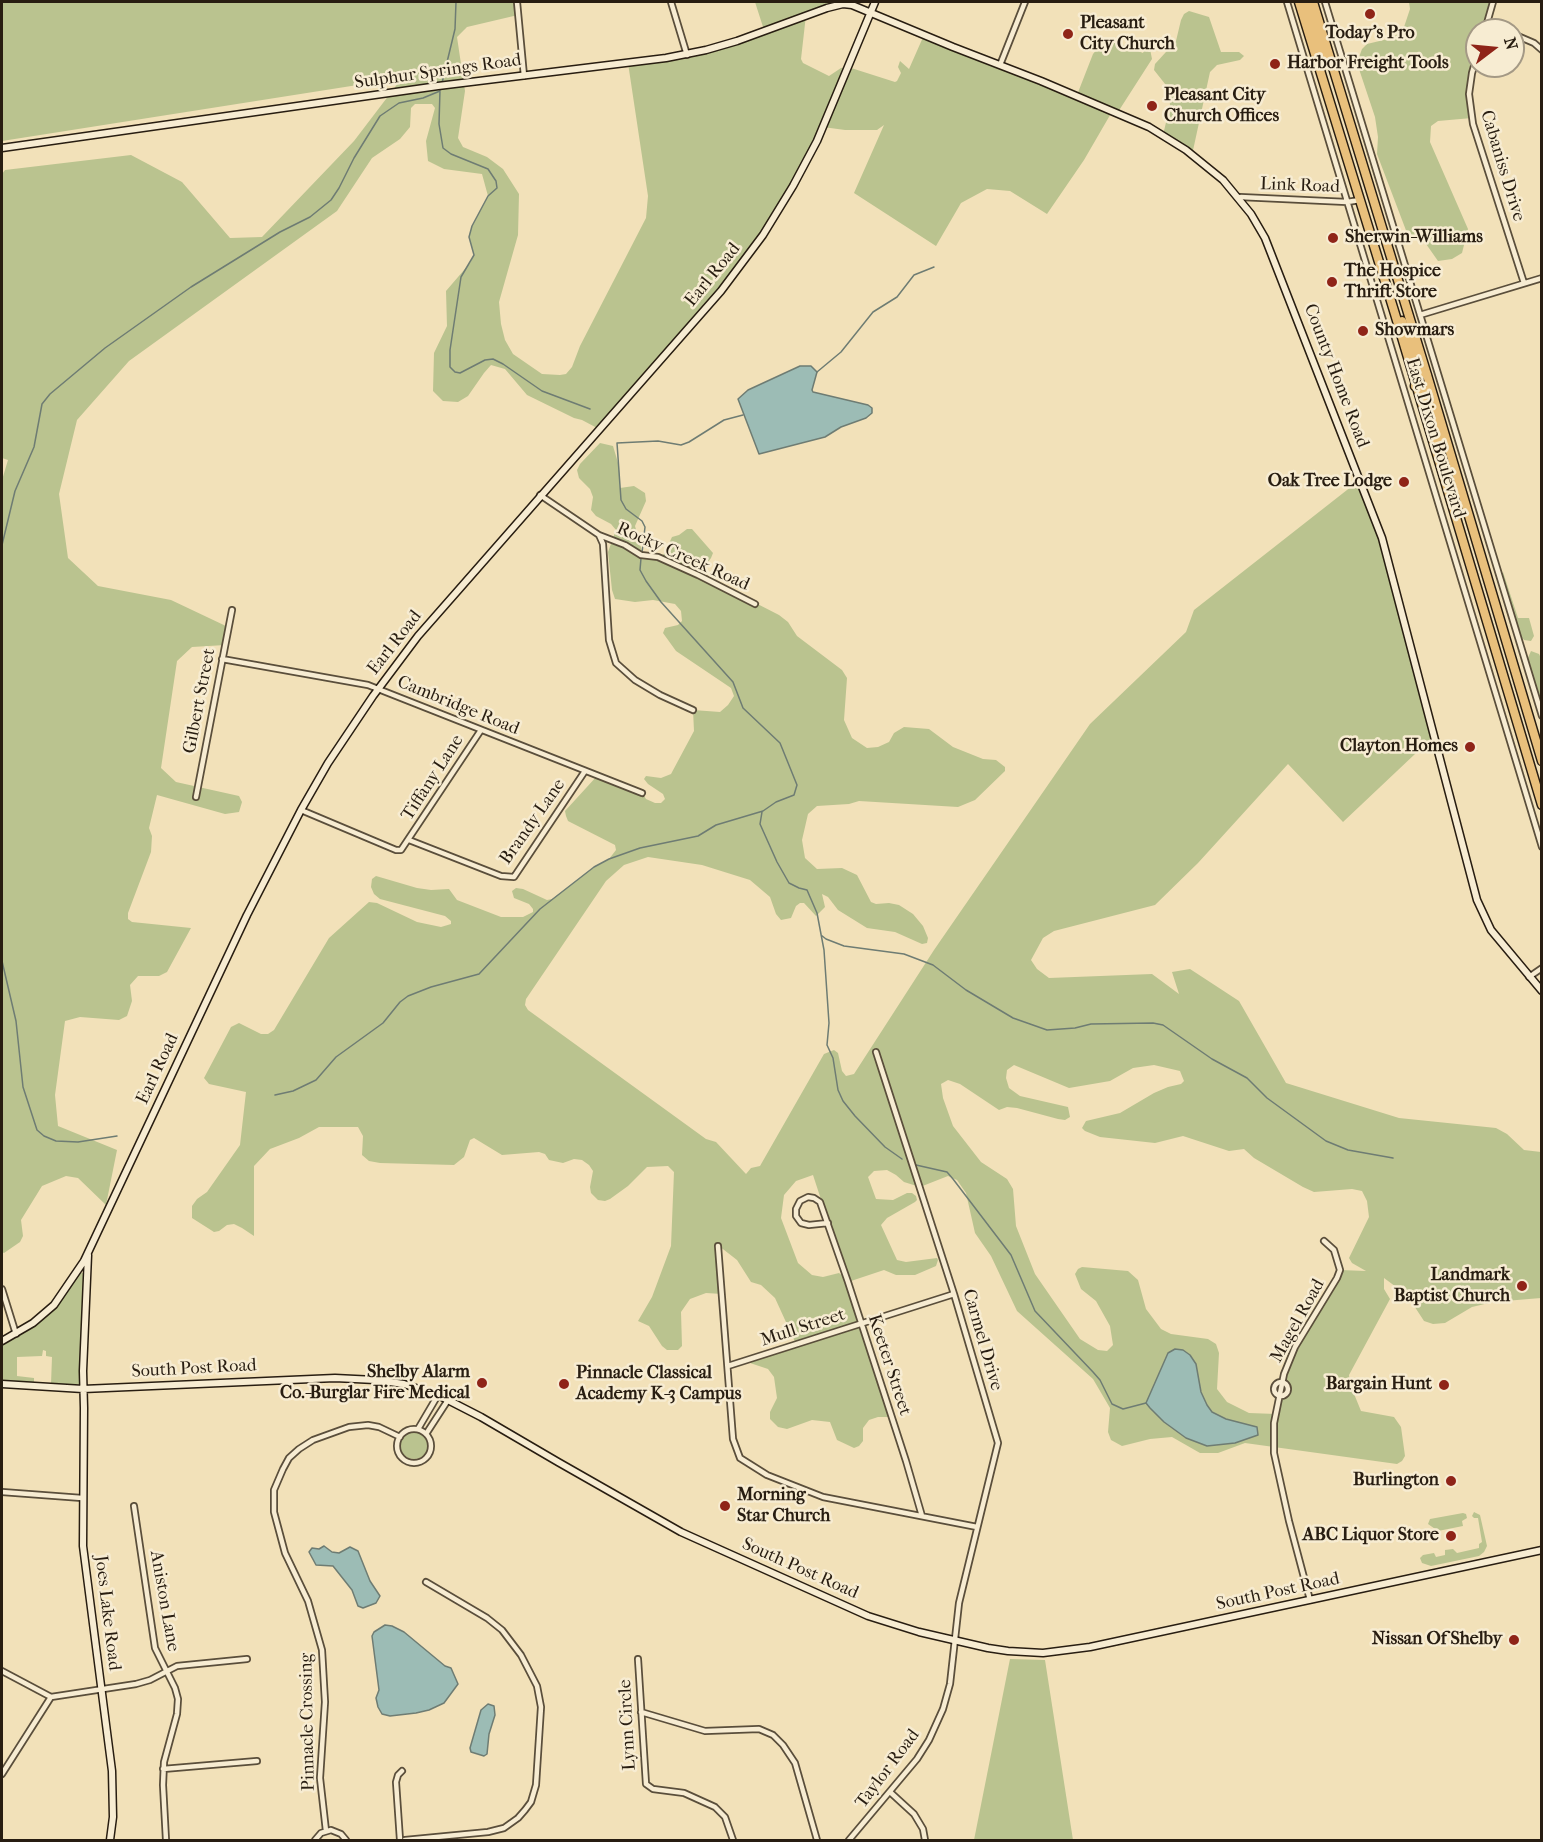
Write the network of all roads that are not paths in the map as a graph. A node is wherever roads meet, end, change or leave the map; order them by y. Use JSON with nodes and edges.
{"nodes":[{"id":1,"x":517,"y":2,"type":"edge"},
{"id":2,"x":671,"y":2,"type":"edge"},
{"id":3,"x":875,"y":2,"type":"edge"},
{"id":4,"x":1025,"y":2,"type":"edge"},
{"id":5,"x":1289,"y":2,"type":"edge"},
{"id":6,"x":1299,"y":2,"type":"edge"},
{"id":7,"x":1306,"y":2,"type":"edge"},
{"id":8,"x":1313,"y":2,"type":"edge"},
{"id":9,"x":1325,"y":2,"type":"edge"},
{"id":10,"x":1493,"y":2,"type":"edge"},
{"id":11,"x":871,"y":13,"type":"junction"},
{"id":12,"x":1488,"y":18,"type":"edge"},
{"id":13,"x":1525,"y":39,"type":"edge"},
{"id":14,"x":1542,"y":50,"type":"edge"},
{"id":15,"x":687,"y":55,"type":"junction"},
{"id":16,"x":1332,"y":64,"type":"junction"},
{"id":17,"x":1000,"y":65,"type":"junction"},
{"id":18,"x":524,"y":76,"type":"junction"},
{"id":19,"x":1471,"y":78,"type":"edge"},
{"id":20,"x":2,"y":148,"type":"edge"},
{"id":21,"x":1240,"y":197,"type":"junction"},
{"id":22,"x":1360,"y":200,"type":"junction"},
{"id":23,"x":1347,"y":202,"type":"junction"},
{"id":24,"x":1542,"y":278,"type":"edge"},
{"id":25,"x":1524,"y":283,"type":"junction"},
{"id":26,"x":1392,"y":303,"type":"junction"},
{"id":27,"x":1420,"y":315,"type":"junction"},
{"id":28,"x":1437,"y":372,"type":"junction"},
{"id":29,"x":1427,"y":375,"type":"junction"},
{"id":30,"x":1415,"y":386,"type":"junction"},
{"id":31,"x":1403,"y":389,"type":"junction"},
{"id":32,"x":1452,"y":461,"type":"junction"},
{"id":33,"x":540,"y":495,"type":"junction"},
{"id":34,"x":599,"y":535,"type":"junction"},
{"id":35,"x":755,"y":604,"type":"dead end"},
{"id":36,"x":232,"y":610,"type":"dead end"},
{"id":37,"x":1522,"y":652,"type":"junction"},
{"id":38,"x":1510,"y":655,"type":"junction"},
{"id":39,"x":222,"y":659,"type":"junction"},
{"id":40,"x":379,"y":689,"type":"junction"},
{"id":41,"x":693,"y":710,"type":"dead end"},
{"id":42,"x":1542,"y":716,"type":"edge"},
{"id":43,"x":480,"y":730,"type":"junction"},
{"id":44,"x":1542,"y":761,"type":"edge"},
{"id":45,"x":585,"y":771,"type":"junction"},
{"id":46,"x":642,"y":793,"type":"dead end"},
{"id":47,"x":196,"y":797,"type":"dead end"},
{"id":48,"x":1542,"y":805,"type":"edge"},
{"id":49,"x":301,"y":810,"type":"junction"},
{"id":50,"x":409,"y":840,"type":"junction"},
{"id":51,"x":1542,"y":847,"type":"edge"},
{"id":52,"x":1542,"y":968,"type":"edge"},
{"id":53,"x":1528,"y":977,"type":"junction"},
{"id":54,"x":1542,"y":991,"type":"edge"},
{"id":55,"x":876,"y":1052,"type":"dead end"},
{"id":56,"x":828,"y":1223,"type":"junction"},
{"id":57,"x":1324,"y":1242,"type":"dead end"},
{"id":58,"x":718,"y":1245,"type":"dead end"},
{"id":59,"x":88,"y":1254,"type":"junction"},
{"id":60,"x":2,"y":1289,"type":"edge"},
{"id":61,"x":954,"y":1294,"type":"junction"},
{"id":62,"x":861,"y":1324,"type":"junction"},
{"id":63,"x":16,"y":1334,"type":"junction"},
{"id":64,"x":2,"y":1341,"type":"edge"},
{"id":65,"x":728,"y":1366,"type":"junction"},
{"id":66,"x":2,"y":1384,"type":"edge"},
{"id":67,"x":83,"y":1389,"type":"junction"},
{"id":68,"x":438,"y":1395,"type":"junction"},
{"id":69,"x":448,"y":1400,"type":"junction"},
{"id":70,"x":418,"y":1429,"type":"junction"},
{"id":71,"x":426,"y":1434,"type":"junction"},
{"id":72,"x":400,"y":1437,"type":"junction"},
{"id":73,"x":2,"y":1492,"type":"edge"},
{"id":74,"x":82,"y":1498,"type":"junction"},
{"id":75,"x":134,"y":1506,"type":"dead end"},
{"id":76,"x":922,"y":1516,"type":"junction"},
{"id":77,"x":978,"y":1527,"type":"junction"},
{"id":78,"x":1542,"y":1550,"type":"edge"},
{"id":79,"x":426,"y":1582,"type":"dead end"},
{"id":80,"x":1310,"y":1600,"type":"junction"},
{"id":81,"x":955,"y":1640,"type":"junction"},
{"id":82,"x":247,"y":1659,"type":"dead end"},
{"id":83,"x":638,"y":1659,"type":"dead end"},
{"id":84,"x":2,"y":1671,"type":"edge"},
{"id":85,"x":166,"y":1671,"type":"junction"},
{"id":86,"x":102,"y":1689,"type":"junction"},
{"id":87,"x":51,"y":1697,"type":"junction"},
{"id":88,"x":641,"y":1712,"type":"junction"},
{"id":89,"x":257,"y":1761,"type":"dead end"},
{"id":90,"x":163,"y":1769,"type":"junction"},
{"id":91,"x":402,"y":1771,"type":"dead end"},
{"id":92,"x":2,"y":1774,"type":"edge"},
{"id":93,"x":890,"y":1792,"type":"junction"},
{"id":94,"x":326,"y":1831,"type":"junction"},
{"id":95,"x":110,"y":1840,"type":"edge"},
{"id":96,"x":166,"y":1840,"type":"edge"},
{"id":97,"x":315,"y":1840,"type":"edge"},
{"id":98,"x":346,"y":1840,"type":"edge"},
{"id":99,"x":403,"y":1840,"type":"edge"},
{"id":100,"x":733,"y":1840,"type":"edge"},
{"id":101,"x":817,"y":1840,"type":"edge"},
{"id":102,"x":849,"y":1840,"type":"edge"},
{"id":103,"x":925,"y":1840,"type":"edge"}],
"edges":[{"from":1,"to":18,"type":"street"},
{"from":2,"to":15,"type":"street"},
{"from":3,"to":11,"type":"main road","name":"Earl Road"},
{"from":4,"to":17,"type":"street"},
{"from":5,"to":23,"type":"street","name":"East Dixon Boulevard"},
{"from":6,"to":22,"type":"highway","name":"East Dixon Boulevard"},
{"from":7,"to":16,"type":"highway"},
{"from":8,"to":16,"type":"highway","name":"East Dixon Boulevard"},
{"from":9,"to":27,"type":"street","name":"East Dixon Boulevard"},
{"from":10,"to":12,"type":"street"},
{"from":11,"to":15,"type":"main road","name":"Sulphur Springs Road"},
{"from":11,"to":17,"type":"main road","name":"County Home Road"},
{"from":11,"to":33,"type":"main road","name":"Earl Road"},
{"from":13,"to":14,"type":"street"},
{"from":15,"to":18,"type":"main road","name":"Sulphur Springs Road"},
{"from":16,"to":29,"type":"highway","name":"East Dixon Boulevard"},
{"from":17,"to":21,"type":"main road","name":"County Home Road"},
{"from":18,"to":20,"type":"main road","name":"Sulphur Springs Road"},
{"from":19,"to":25,"type":"street","name":"Cabaniss Drive"},
{"from":21,"to":23,"type":"street","name":"Link Road"},
{"from":21,"to":53,"type":"main road","name":"County Home Road"},
{"from":22,"to":23,"type":"street","name":"Link Road"},
{"from":22,"to":26,"type":"highway","name":"East Dixon Boulevard"},
{"from":23,"to":31,"type":"street","name":"East Dixon Boulevard"},
{"from":24,"to":25,"type":"street"},
{"from":25,"to":27,"type":"street"},
{"from":26,"to":29,"type":"highway"},
{"from":26,"to":30,"type":"highway","name":"East Dixon Boulevard"},
{"from":27,"to":28,"type":"street","name":"East Dixon Boulevard"},
{"from":28,"to":29,"type":"street","name":"East Dixon Boulevard"},
{"from":28,"to":37,"type":"street","name":"East Dixon Boulevard"},
{"from":29,"to":32,"type":"highway","name":"East Dixon Boulevard"},
{"from":30,"to":31,"type":"street"},
{"from":30,"to":32,"type":"highway"},
{"from":30,"to":48,"type":"highway","name":"East Dixon Boulevard"},
{"from":31,"to":51,"type":"street","name":"East Dixon Boulevard"},
{"from":32,"to":38,"type":"highway","name":"East Dixon Boulevard"},
{"from":33,"to":34,"type":"street","name":"Rocky Creek Road"},
{"from":33,"to":40,"type":"main road","name":"Earl Road"},
{"from":34,"to":35,"type":"street","name":"Rocky Creek Road"},
{"from":34,"to":41,"type":"street"},
{"from":36,"to":39,"type":"street","name":"Gilbert Street"},
{"from":37,"to":38,"type":"street"},
{"from":37,"to":42,"type":"street","name":"East Dixon Boulevard"},
{"from":38,"to":44,"type":"highway","name":"East Dixon Boulevard"},
{"from":39,"to":40,"type":"street","name":"Cambridge Road"},
{"from":39,"to":47,"type":"street","name":"Gilbert Street"},
{"from":40,"to":43,"type":"street","name":"Cambridge Road"},
{"from":40,"to":49,"type":"main road","name":"Earl Road"},
{"from":43,"to":45,"type":"street","name":"Cambridge Road"},
{"from":43,"to":50,"type":"street","name":"Tiffany Lane"},
{"from":45,"to":46,"type":"street","name":"Cambridge Road"},
{"from":45,"to":50,"type":"street","name":"Brandy Lane"},
{"from":49,"to":50,"type":"street"},
{"from":49,"to":59,"type":"main road","name":"Earl Road"},
{"from":52,"to":53,"type":"street"},
{"from":53,"to":54,"type":"main road","name":"County Home Road"},
{"from":55,"to":61,"type":"street","name":"Carmel Drive"},
{"from":56,"to":56,"type":"street","name":"Keeter Street"},
{"from":56,"to":62,"type":"street","name":"Keeter Street"},
{"from":57,"to":80,"type":"street","name":"Magel Road"},
{"from":58,"to":65,"type":"street"},
{"from":59,"to":63,"type":"main road","name":"Earl Road"},
{"from":59,"to":67,"type":"main road","name":"Joes Lake Road"},
{"from":60,"to":63,"type":"street"},
{"from":61,"to":62,"type":"street","name":"Mull Street"},
{"from":61,"to":77,"type":"street","name":"Carmel Drive"},
{"from":62,"to":65,"type":"street","name":"Mull Street"},
{"from":62,"to":76,"type":"street","name":"Keeter Street"},
{"from":63,"to":64,"type":"main road","name":"Earl Road"},
{"from":65,"to":76,"type":"street"},
{"from":66,"to":67,"type":"main road","name":"South Post Road"},
{"from":67,"to":68,"type":"main road","name":"South Post Road"},
{"from":67,"to":74,"type":"main road","name":"Joes Lake Road"},
{"from":68,"to":69,"type":"main road","name":"South Post Road"},
{"from":68,"to":70,"type":"street"},
{"from":69,"to":71,"type":"street"},
{"from":69,"to":81,"type":"main road","name":"South Post Road"},
{"from":70,"to":71,"type":"street"},
{"from":70,"to":72,"type":"street"},
{"from":71,"to":72,"type":"street"},
{"from":72,"to":94,"type":"street","name":"Pinnacle Crossing"},
{"from":73,"to":74,"type":"street"},
{"from":74,"to":86,"type":"main road","name":"Joes Lake Road"},
{"from":75,"to":85,"type":"street","name":"Aniston Lane"},
{"from":76,"to":77,"type":"street"},
{"from":77,"to":81,"type":"street","name":"Carmel Drive"},
{"from":78,"to":80,"type":"main road","name":"South Post Road"},
{"from":79,"to":99,"type":"street"},
{"from":80,"to":81,"type":"main road","name":"South Post Road"},
{"from":81,"to":93,"type":"street","name":"Taylor Road"},
{"from":82,"to":85,"type":"street"},
{"from":83,"to":88,"type":"street","name":"Lynn Circle"},
{"from":84,"to":87,"type":"street"},
{"from":85,"to":86,"type":"street"},
{"from":85,"to":90,"type":"street","name":"Aniston Lane"},
{"from":86,"to":87,"type":"street"},
{"from":86,"to":95,"type":"main road","name":"Joes Lake Road"},
{"from":87,"to":92,"type":"street"},
{"from":88,"to":100,"type":"street","name":"Lynn Circle"},
{"from":88,"to":101,"type":"street"},
{"from":89,"to":90,"type":"street"},
{"from":90,"to":96,"type":"street","name":"Aniston Lane"},
{"from":91,"to":99,"type":"street"},
{"from":93,"to":102,"type":"street","name":"Taylor Road"},
{"from":93,"to":103,"type":"street"},
{"from":94,"to":97,"type":"street"},
{"from":94,"to":98,"type":"street"}]}
